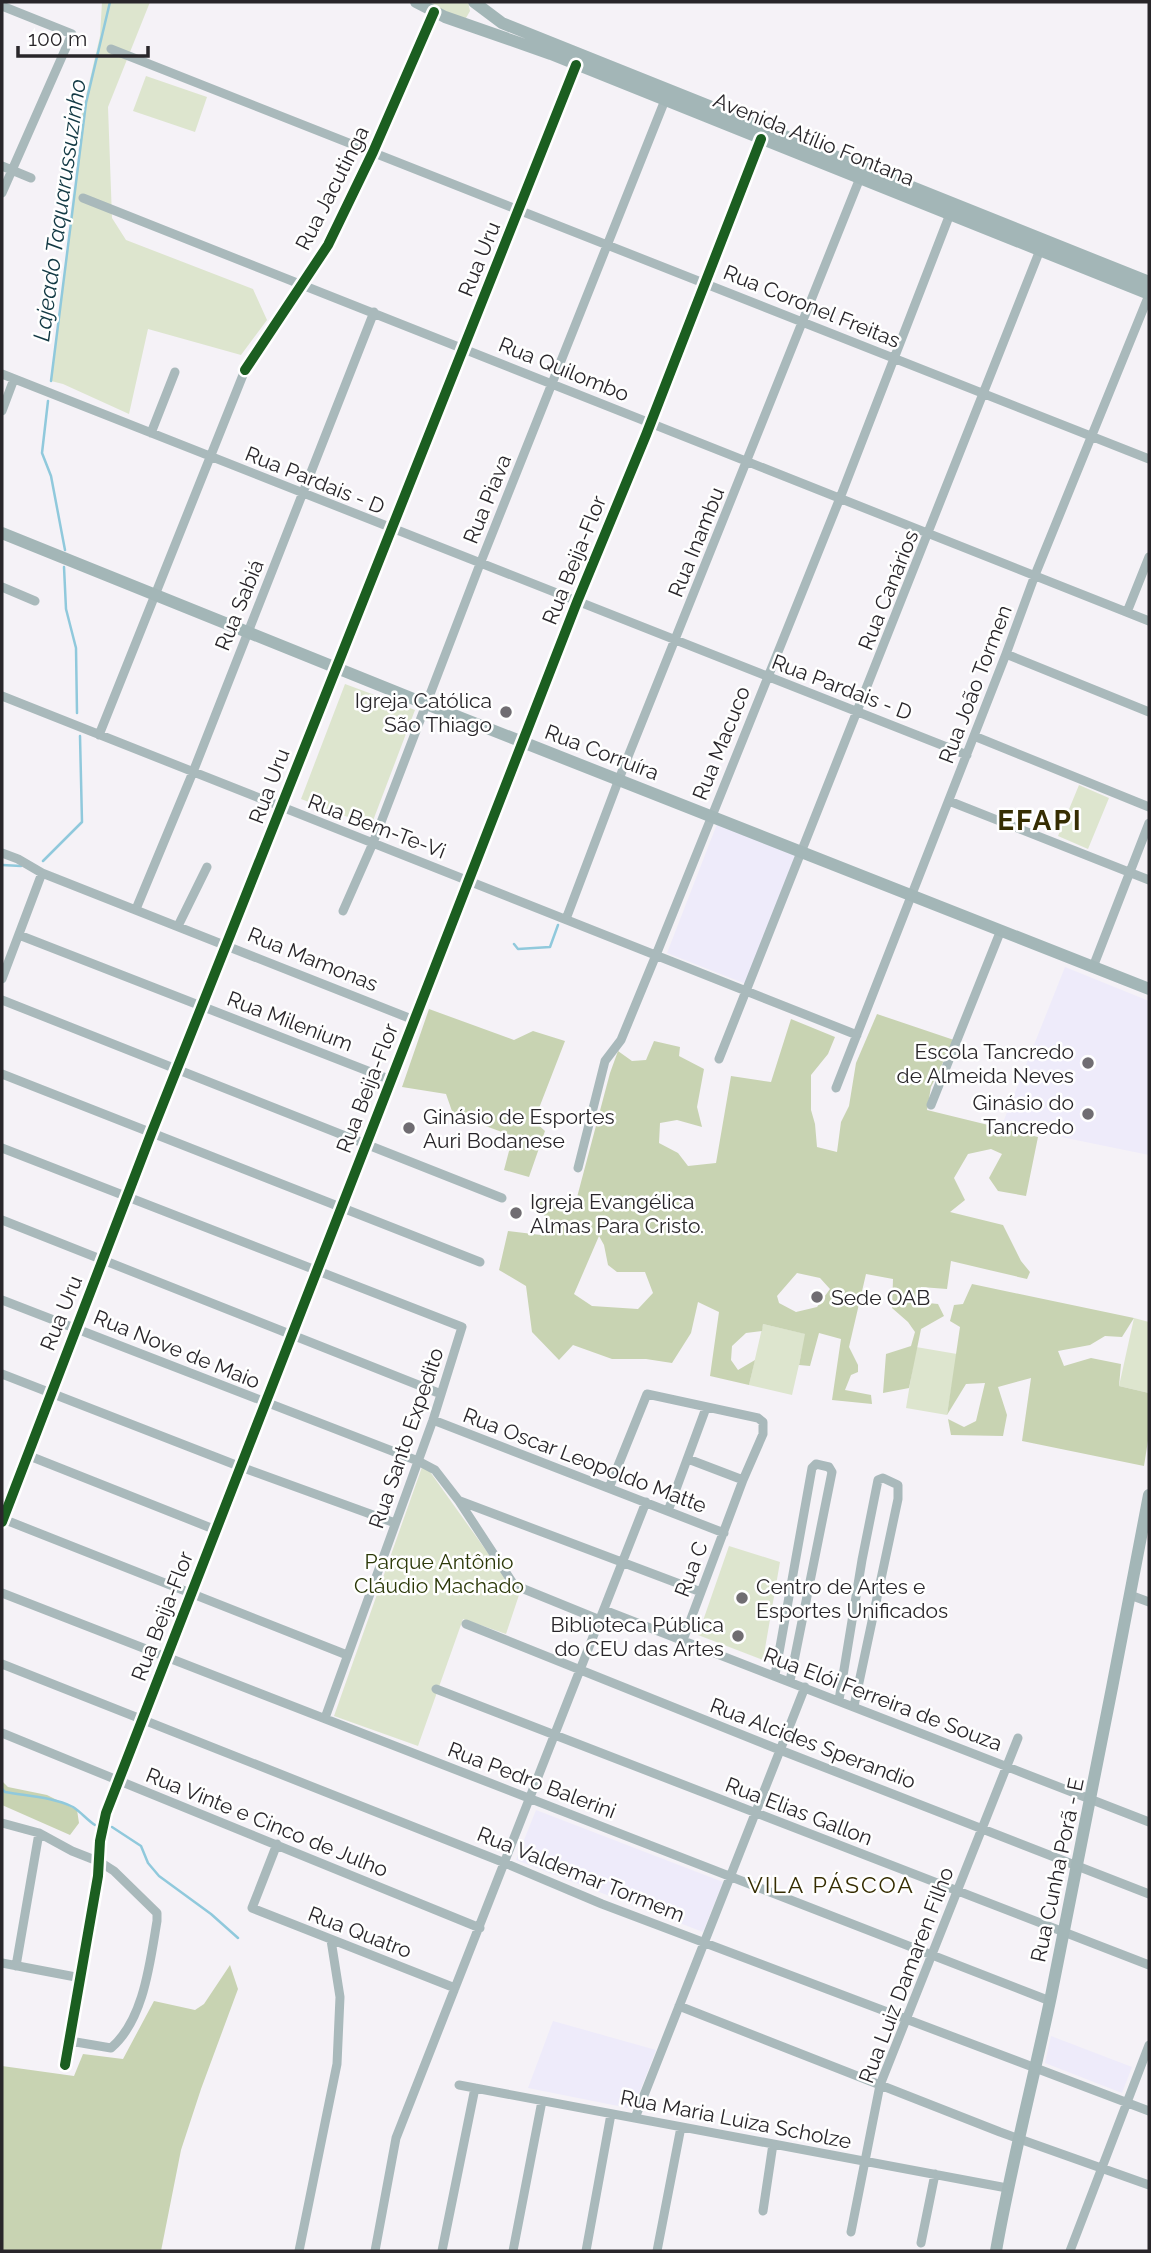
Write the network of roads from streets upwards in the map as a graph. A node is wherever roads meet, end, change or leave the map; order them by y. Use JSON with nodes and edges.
{"nodes":[{"id":1,"x":416,"y":2,"type":"edge"},
{"id":2,"x":474,"y":2,"type":"edge"},
{"id":3,"x":2,"y":6,"type":"edge"},
{"id":4,"x":430,"y":8,"type":"edge"},
{"id":5,"x":463,"y":22,"type":"junction"},
{"id":6,"x":111,"y":49,"type":"dead end"},
{"id":7,"x":576,"y":65,"type":"junction"},
{"id":8,"x":665,"y":100,"type":"junction"},
{"id":9,"x":761,"y":139,"type":"junction"},
{"id":10,"x":373,"y":152,"type":"junction"},
{"id":11,"x":6,"y":168,"type":"edge"},
{"id":12,"x":31,"y":178,"type":"dead end"},
{"id":13,"x":860,"y":178,"type":"junction"},
{"id":14,"x":2,"y":194,"type":"edge"},
{"id":15,"x":83,"y":198,"type":"dead end"},
{"id":16,"x":519,"y":210,"type":"junction"},
{"id":17,"x":950,"y":214,"type":"junction"},
{"id":18,"x":609,"y":245,"type":"junction"},
{"id":19,"x":1040,"y":250,"type":"junction"},
{"id":20,"x":1149,"y":282,"type":"edge"},
{"id":21,"x":706,"y":283,"type":"junction"},
{"id":22,"x":302,"y":284,"type":"junction"},
{"id":23,"x":1149,"y":294,"type":"edge"},
{"id":24,"x":374,"y":312,"type":"junction"},
{"id":25,"x":804,"y":321,"type":"junction"},
{"id":26,"x":464,"y":348,"type":"junction"},
{"id":27,"x":895,"y":358,"type":"junction"},
{"id":28,"x":175,"y":372,"type":"dead end"},
{"id":29,"x":2,"y":374,"type":"edge"},
{"id":30,"x":14,"y":379,"type":"junction"},
{"id":31,"x":552,"y":383,"type":"junction"},
{"id":32,"x":984,"y":393,"type":"junction"},
{"id":33,"x":2,"y":411,"type":"edge"},
{"id":34,"x":651,"y":422,"type":"junction"},
{"id":35,"x":151,"y":433,"type":"junction"},
{"id":36,"x":1093,"y":436,"type":"junction"},
{"id":37,"x":211,"y":457,"type":"junction"},
{"id":38,"x":1149,"y":459,"type":"edge"},
{"id":39,"x":748,"y":461,"type":"junction"},
{"id":40,"x":302,"y":494,"type":"junction"},
{"id":41,"x":840,"y":498,"type":"junction"},
{"id":42,"x":392,"y":529,"type":"junction"},
{"id":43,"x":2,"y":533,"type":"edge"},
{"id":44,"x":929,"y":533,"type":"junction"},
{"id":45,"x":1149,"y":557,"type":"edge"},
{"id":46,"x":480,"y":564,"type":"junction"},
{"id":47,"x":1035,"y":575,"type":"junction"},
{"id":48,"x":2,"y":587,"type":"edge"},
{"id":49,"x":156,"y":595,"type":"junction"},
{"id":50,"x":35,"y":601,"type":"dead end"},
{"id":51,"x":577,"y":602,"type":"junction"},
{"id":52,"x":1127,"y":612,"type":"junction"},
{"id":53,"x":1149,"y":621,"type":"edge"},
{"id":54,"x":247,"y":631,"type":"junction"},
{"id":55,"x":675,"y":640,"type":"junction"},
{"id":56,"x":1006,"y":654,"type":"junction"},
{"id":57,"x":336,"y":667,"type":"junction"},
{"id":58,"x":766,"y":676,"type":"junction"},
{"id":59,"x":2,"y":696,"type":"edge"},
{"id":60,"x":426,"y":704,"type":"junction"},
{"id":61,"x":858,"y":712,"type":"junction"},
{"id":62,"x":1149,"y":712,"type":"edge"},
{"id":63,"x":99,"y":735,"type":"junction"},
{"id":64,"x":974,"y":736,"type":"junction"},
{"id":65,"x":524,"y":742,"type":"junction"},
{"id":66,"x":967,"y":754,"type":"junction"},
{"id":67,"x":193,"y":772,"type":"junction"},
{"id":68,"x":619,"y":779,"type":"junction"},
{"id":69,"x":949,"y":801,"type":"junction"},
{"id":70,"x":281,"y":807,"type":"junction"},
{"id":71,"x":1149,"y":807,"type":"edge"},
{"id":72,"x":711,"y":815,"type":"junction"},
{"id":73,"x":1149,"y":823,"type":"edge"},
{"id":74,"x":373,"y":842,"type":"junction"},
{"id":75,"x":801,"y":852,"type":"junction"},
{"id":76,"x":2,"y":853,"type":"edge"},
{"id":77,"x":207,"y":867,"type":"dead end"},
{"id":78,"x":42,"y":873,"type":"junction"},
{"id":79,"x":1130,"y":873,"type":"junction"},
{"id":80,"x":468,"y":880,"type":"junction"},
{"id":81,"x":1149,"y":880,"type":"edge"},
{"id":82,"x":912,"y":895,"type":"junction"},
{"id":83,"x":136,"y":909,"type":"junction"},
{"id":84,"x":343,"y":911,"type":"dead end"},
{"id":85,"x":566,"y":919,"type":"junction"},
{"id":86,"x":178,"y":926,"type":"junction"},
{"id":87,"x":1001,"y":930,"type":"junction"},
{"id":88,"x":19,"y":935,"type":"junction"},
{"id":89,"x":226,"y":945,"type":"junction"},
{"id":90,"x":656,"y":955,"type":"junction"},
{"id":91,"x":1093,"y":967,"type":"junction"},
{"id":92,"x":2,"y":979,"type":"edge"},
{"id":93,"x":1149,"y":989,"type":"edge"},
{"id":94,"x":746,"y":991,"type":"junction"},
{"id":95,"x":2,"y":1000,"type":"edge"},
{"id":96,"x":202,"y":1007,"type":"junction"},
{"id":97,"x":414,"y":1020,"type":"junction"},
{"id":98,"x":857,"y":1035,"type":"junction"},
{"id":99,"x":719,"y":1059,"type":"dead end"},
{"id":100,"x":177,"y":1071,"type":"junction"},
{"id":101,"x":2,"y":1074,"type":"edge"},
{"id":102,"x":391,"y":1080,"type":"junction"},
{"id":103,"x":836,"y":1088,"type":"dead end"},
{"id":104,"x":931,"y":1105,"type":"dead end"},
{"id":105,"x":151,"y":1134,"type":"junction"},
{"id":106,"x":366,"y":1144,"type":"junction"},
{"id":107,"x":2,"y":1148,"type":"edge"},
{"id":108,"x":578,"y":1168,"type":"dead end"},
{"id":109,"x":128,"y":1198,"type":"junction"},
{"id":110,"x":502,"y":1198,"type":"dead end"},
{"id":111,"x":342,"y":1207,"type":"junction"},
{"id":112,"x":2,"y":1220,"type":"edge"},
{"id":113,"x":102,"y":1261,"type":"junction"},
{"id":114,"x":480,"y":1262,"type":"dead end"},
{"id":115,"x":317,"y":1271,"type":"junction"},
{"id":116,"x":2,"y":1300,"type":"edge"},
{"id":117,"x":76,"y":1328,"type":"junction"},
{"id":118,"x":293,"y":1336,"type":"junction"},
{"id":119,"x":2,"y":1374,"type":"edge"},
{"id":120,"x":50,"y":1394,"type":"junction"},
{"id":121,"x":441,"y":1394,"type":"junction"},
{"id":122,"x":266,"y":1404,"type":"junction"},
{"id":123,"x":706,"y":1408,"type":"junction"},
{"id":124,"x":433,"y":1420,"type":"junction"},
{"id":125,"x":27,"y":1455,"type":"junction"},
{"id":126,"x":688,"y":1458,"type":"junction"},
{"id":127,"x":418,"y":1461,"type":"junction"},
{"id":128,"x":241,"y":1467,"type":"junction"},
{"id":129,"x":743,"y":1479,"type":"junction"},
{"id":130,"x":609,"y":1488,"type":"junction"},
{"id":131,"x":1149,"y":1495,"type":"edge"},
{"id":132,"x":459,"y":1501,"type":"junction"},
{"id":133,"x":646,"y":1502,"type":"junction"},
{"id":134,"x":668,"y":1511,"type":"junction"},
{"id":135,"x":2,"y":1521,"type":"edge"},
{"id":136,"x":395,"y":1523,"type":"junction"},
{"id":137,"x":216,"y":1530,"type":"junction"},
{"id":138,"x":724,"y":1533,"type":"junction"},
{"id":139,"x":623,"y":1561,"type":"junction"},
{"id":140,"x":701,"y":1592,"type":"junction"},
{"id":141,"x":2,"y":1593,"type":"edge"},
{"id":142,"x":192,"y":1593,"type":"junction"},
{"id":143,"x":1130,"y":1595,"type":"junction"},
{"id":144,"x":1149,"y":1602,"type":"edge"},
{"id":145,"x":602,"y":1615,"type":"junction"},
{"id":146,"x":466,"y":1624,"type":"dead end"},
{"id":147,"x":683,"y":1640,"type":"junction"},
{"id":148,"x":347,"y":1655,"type":"junction"},
{"id":149,"x":167,"y":1656,"type":"junction"},
{"id":150,"x":2,"y":1664,"type":"edge"},
{"id":151,"x":581,"y":1669,"type":"junction"},
{"id":152,"x":775,"y":1675,"type":"junction"},
{"id":153,"x":790,"y":1681,"type":"junction"},
{"id":154,"x":805,"y":1687,"type":"junction"},
{"id":155,"x":436,"y":1689,"type":"dead end"},
{"id":156,"x":839,"y":1700,"type":"junction"},
{"id":157,"x":855,"y":1706,"type":"junction"},
{"id":158,"x":324,"y":1718,"type":"junction"},
{"id":159,"x":142,"y":1719,"type":"junction"},
{"id":160,"x":2,"y":1733,"type":"edge"},
{"id":161,"x":555,"y":1735,"type":"junction"},
{"id":162,"x":1018,"y":1738,"type":"dead end"},
{"id":163,"x":780,"y":1750,"type":"junction"},
{"id":164,"x":1007,"y":1766,"type":"junction"},
{"id":165,"x":118,"y":1781,"type":"junction"},
{"id":166,"x":530,"y":1798,"type":"junction"},
{"id":167,"x":1091,"y":1799,"type":"junction"},
{"id":168,"x":756,"y":1812,"type":"junction"},
{"id":169,"x":1149,"y":1822,"type":"edge"},
{"id":170,"x":2,"y":1824,"type":"edge"},
{"id":171,"x":982,"y":1828,"type":"junction"},
{"id":172,"x":39,"y":1833,"type":"junction"},
{"id":173,"x":277,"y":1844,"type":"junction"},
{"id":174,"x":100,"y":1861,"type":"junction"},
{"id":175,"x":505,"y":1863,"type":"junction"},
{"id":176,"x":1077,"y":1865,"type":"junction"},
{"id":177,"x":731,"y":1876,"type":"junction"},
{"id":178,"x":957,"y":1891,"type":"junction"},
{"id":179,"x":1149,"y":1894,"type":"edge"},
{"id":180,"x":480,"y":1928,"type":"junction"},
{"id":181,"x":1064,"y":1933,"type":"junction"},
{"id":182,"x":331,"y":1940,"type":"junction"},
{"id":183,"x":705,"y":1942,"type":"junction"},
{"id":184,"x":932,"y":1955,"type":"junction"},
{"id":185,"x":2,"y":1963,"type":"edge"},
{"id":186,"x":1149,"y":1965,"type":"edge"},
{"id":187,"x":16,"y":1966,"type":"junction"},
{"id":188,"x":81,"y":1978,"type":"junction"},
{"id":189,"x":455,"y":1988,"type":"junction"},
{"id":190,"x":1050,"y":2001,"type":"junction"},
{"id":191,"x":679,"y":2006,"type":"junction"},
{"id":192,"x":906,"y":2020,"type":"junction"},
{"id":193,"x":70,"y":2041,"type":"junction"},
{"id":194,"x":1149,"y":2045,"type":"edge"},
{"id":195,"x":65,"y":2066,"type":"dead end"},
{"id":196,"x":1035,"y":2067,"type":"junction"},
{"id":197,"x":458,"y":2085,"type":"dead end"},
{"id":198,"x":880,"y":2085,"type":"junction"},
{"id":199,"x":475,"y":2088,"type":"junction"},
{"id":200,"x":542,"y":2101,"type":"junction"},
{"id":201,"x":1127,"y":2103,"type":"junction"},
{"id":202,"x":1149,"y":2111,"type":"edge"},
{"id":203,"x":611,"y":2114,"type":"junction"},
{"id":204,"x":635,"y":2118,"type":"junction"},
{"id":205,"x":681,"y":2127,"type":"junction"},
{"id":206,"x":1018,"y":2137,"type":"junction"},
{"id":207,"x":773,"y":2144,"type":"junction"},
{"id":208,"x":864,"y":2161,"type":"junction"},
{"id":209,"x":1103,"y":2167,"type":"junction"},
{"id":210,"x":935,"y":2175,"type":"junction"},
{"id":211,"x":1149,"y":2185,"type":"edge"},
{"id":212,"x":1007,"y":2188,"type":"junction"},
{"id":213,"x":763,"y":2211,"type":"dead end"},
{"id":214,"x":851,"y":2232,"type":"dead end"},
{"id":215,"x":921,"y":2243,"type":"dead end"},
{"id":216,"x":299,"y":2251,"type":"edge"},
{"id":217,"x":375,"y":2251,"type":"edge"},
{"id":218,"x":442,"y":2251,"type":"edge"},
{"id":219,"x":513,"y":2251,"type":"edge"},
{"id":220,"x":586,"y":2251,"type":"edge"},
{"id":221,"x":657,"y":2251,"type":"edge"},
{"id":222,"x":996,"y":2251,"type":"edge"},
{"id":223,"x":1070,"y":2251,"type":"edge"}],
"edges":[{"from":1,"to":4,"type":"street"},
{"from":2,"to":5,"type":"street"},
{"from":2,"to":20,"type":"street","name":"Avenida Atílio Fontana"},
{"from":3,"to":11,"type":"street"},
{"from":4,"to":5,"type":"street","name":"Avenida Atílio Fontana"},
{"from":4,"to":10,"type":"street","name":"Rua Jacutinga"},
{"from":5,"to":7,"type":"street","name":"Avenida Atílio Fontana"},
{"from":6,"to":10,"type":"street","name":"Rua Coronel Freitas"},
{"from":7,"to":8,"type":"street","name":"Avenida Atílio Fontana"},
{"from":7,"to":16,"type":"street","name":"Rua Uru"},
{"from":8,"to":9,"type":"street","name":"Avenida Atílio Fontana"},
{"from":8,"to":18,"type":"street","name":"Rua Piava"},
{"from":9,"to":13,"type":"street","name":"Avenida Atílio Fontana"},
{"from":9,"to":21,"type":"street","name":"Rua Beija-Flor"},
{"from":10,"to":16,"type":"street","name":"Rua Coronel Freitas"},
{"from":10,"to":22,"type":"street","name":"Rua Jacutinga"},
{"from":11,"to":12,"type":"street"},
{"from":11,"to":14,"type":"street"},
{"from":13,"to":17,"type":"street","name":"Avenida Atílio Fontana"},
{"from":13,"to":25,"type":"street","name":"Rua Inambu"},
{"from":15,"to":22,"type":"street","name":"Rua Quilombo"},
{"from":16,"to":18,"type":"street","name":"Rua Coronel Freitas"},
{"from":16,"to":26,"type":"street","name":"Rua Uru"},
{"from":17,"to":19,"type":"street","name":"Avenida Atílio Fontana"},
{"from":17,"to":27,"type":"street","name":"Rua Macuco"},
{"from":18,"to":21,"type":"street","name":"Rua Coronel Freitas"},
{"from":18,"to":31,"type":"street","name":"Rua Piava"},
{"from":19,"to":23,"type":"street","name":"Avenida Atílio Fontana"},
{"from":19,"to":32,"type":"street","name":"Rua Canários"},
{"from":21,"to":25,"type":"street","name":"Rua Coronel Freitas"},
{"from":21,"to":34,"type":"street","name":"Rua Beija-Flor"},
{"from":22,"to":24,"type":"street","name":"Rua Quilombo"},
{"from":22,"to":37,"type":"street","name":"Rua Jacutinga"},
{"from":23,"to":36,"type":"street","name":"Rua João Tormen"},
{"from":24,"to":26,"type":"street","name":"Rua Quilombo"},
{"from":24,"to":40,"type":"street","name":"Rua Sabiá"},
{"from":25,"to":27,"type":"street","name":"Rua Coronel Freitas"},
{"from":25,"to":39,"type":"street","name":"Rua Inambu"},
{"from":26,"to":31,"type":"street","name":"Rua Quilombo"},
{"from":26,"to":42,"type":"street","name":"Rua Uru"},
{"from":27,"to":32,"type":"street","name":"Rua Coronel Freitas"},
{"from":27,"to":41,"type":"street","name":"Rua Macuco"},
{"from":28,"to":35,"type":"street"},
{"from":29,"to":30,"type":"street","name":"Rua Pardais - D"},
{"from":30,"to":33,"type":"street"},
{"from":30,"to":35,"type":"street","name":"Rua Pardais - D"},
{"from":31,"to":34,"type":"street","name":"Rua Quilombo"},
{"from":31,"to":46,"type":"street","name":"Rua Piava"},
{"from":32,"to":36,"type":"street","name":"Rua Coronel Freitas"},
{"from":32,"to":44,"type":"street","name":"Rua Canários"},
{"from":34,"to":39,"type":"street","name":"Rua Quilombo"},
{"from":34,"to":51,"type":"street","name":"Rua Beija-Flor"},
{"from":35,"to":37,"type":"street","name":"Rua Pardais - D"},
{"from":36,"to":38,"type":"street","name":"Rua Coronel Freitas"},
{"from":36,"to":47,"type":"street","name":"Rua João Tormen"},
{"from":37,"to":40,"type":"street","name":"Rua Pardais - D"},
{"from":37,"to":49,"type":"street","name":"Rua Jacutinga"},
{"from":39,"to":41,"type":"street","name":"Rua Quilombo"},
{"from":39,"to":55,"type":"street","name":"Rua Inambu"},
{"from":40,"to":42,"type":"street","name":"Rua Pardais - D"},
{"from":40,"to":54,"type":"street","name":"Rua Sabiá"},
{"from":41,"to":44,"type":"street","name":"Rua Quilombo"},
{"from":41,"to":58,"type":"street","name":"Rua Macuco"},
{"from":42,"to":46,"type":"street","name":"Rua Pardais - D"},
{"from":42,"to":57,"type":"street","name":"Rua Uru"},
{"from":43,"to":49,"type":"street","name":"Rua Corruíra"},
{"from":44,"to":47,"type":"street","name":"Rua Quilombo"},
{"from":44,"to":61,"type":"street","name":"Rua Canários"},
{"from":45,"to":52,"type":"street"},
{"from":46,"to":51,"type":"street","name":"Rua Pardais - D"},
{"from":46,"to":60,"type":"street","name":"Rua Piava"},
{"from":47,"to":52,"type":"street","name":"Rua Quilombo"},
{"from":47,"to":56,"type":"street","name":"Rua João Tormen"},
{"from":48,"to":50,"type":"street"},
{"from":49,"to":54,"type":"street","name":"Rua Corruíra"},
{"from":49,"to":63,"type":"street","name":"Rua Jacutinga"},
{"from":51,"to":55,"type":"street","name":"Rua Pardais - D"},
{"from":51,"to":65,"type":"street","name":"Rua Beija-Flor"},
{"from":52,"to":53,"type":"street","name":"Rua Quilombo"},
{"from":54,"to":57,"type":"street","name":"Rua Corruíra"},
{"from":54,"to":67,"type":"street","name":"Rua Sabiá"},
{"from":55,"to":58,"type":"street","name":"Rua Pardais - D"},
{"from":55,"to":68,"type":"street","name":"Rua Inambu"},
{"from":56,"to":62,"type":"street"},
{"from":56,"to":64,"type":"street","name":"Rua João Tormen"},
{"from":57,"to":60,"type":"street","name":"Rua Corruíra"},
{"from":57,"to":70,"type":"street","name":"Rua Uru"},
{"from":58,"to":61,"type":"street","name":"Rua Pardais - D"},
{"from":58,"to":72,"type":"street","name":"Rua Macuco"},
{"from":59,"to":63,"type":"street","name":"Rua Bem-Te-Vi"},
{"from":60,"to":65,"type":"street","name":"Rua Corruíra"},
{"from":60,"to":74,"type":"street","name":"Rua Piava"},
{"from":61,"to":66,"type":"street","name":"Rua Pardais - D"},
{"from":61,"to":75,"type":"street","name":"Rua Canários"},
{"from":63,"to":67,"type":"street","name":"Rua Bem-Te-Vi"},
{"from":64,"to":66,"type":"street","name":"Rua João Tormen"},
{"from":64,"to":71,"type":"street"},
{"from":65,"to":68,"type":"street","name":"Rua Corruíra"},
{"from":65,"to":80,"type":"street","name":"Rua Beija-Flor"},
{"from":66,"to":69,"type":"street","name":"Rua João Tormen"},
{"from":67,"to":70,"type":"street","name":"Rua Bem-Te-Vi"},
{"from":67,"to":83,"type":"street","name":"Rua Sabiá"},
{"from":68,"to":72,"type":"street","name":"Rua Corruíra"},
{"from":68,"to":85,"type":"street","name":"Rua Inambu"},
{"from":69,"to":79,"type":"street"},
{"from":69,"to":82,"type":"street","name":"Rua João Tormen"},
{"from":70,"to":74,"type":"street","name":"Rua Bem-Te-Vi"},
{"from":70,"to":89,"type":"street","name":"Rua Uru"},
{"from":72,"to":75,"type":"street","name":"Rua Corruíra"},
{"from":72,"to":90,"type":"street","name":"Rua Macuco"},
{"from":73,"to":79,"type":"street"},
{"from":74,"to":80,"type":"street","name":"Rua Bem-Te-Vi"},
{"from":74,"to":84,"type":"street","name":"Rua Piava"},
{"from":75,"to":82,"type":"street","name":"Rua Corruíra"},
{"from":75,"to":94,"type":"street","name":"Rua Canários"},
{"from":76,"to":78,"type":"street","name":"Rua Mamonas"},
{"from":77,"to":86,"type":"street"},
{"from":78,"to":83,"type":"street","name":"Rua Mamonas"},
{"from":78,"to":88,"type":"street"},
{"from":79,"to":81,"type":"street"},
{"from":79,"to":91,"type":"street"},
{"from":80,"to":85,"type":"street","name":"Rua Bem-Te-Vi"},
{"from":80,"to":97,"type":"street","name":"Rua Beija-Flor"},
{"from":82,"to":87,"type":"street","name":"Rua Corruíra"},
{"from":82,"to":98,"type":"street","name":"Rua João Tormen"},
{"from":83,"to":86,"type":"street","name":"Rua Mamonas"},
{"from":85,"to":90,"type":"street","name":"Rua Bem-Te-Vi"},
{"from":86,"to":89,"type":"street","name":"Rua Mamonas"},
{"from":87,"to":91,"type":"street","name":"Rua Corruíra"},
{"from":87,"to":104,"type":"street"},
{"from":88,"to":92,"type":"street"},
{"from":88,"to":96,"type":"street","name":"Rua Milenium"},
{"from":89,"to":96,"type":"street","name":"Rua Uru"},
{"from":89,"to":97,"type":"street","name":"Rua Mamonas"},
{"from":90,"to":94,"type":"street","name":"Rua Bem-Te-Vi"},
{"from":90,"to":108,"type":"street","name":"Rua Macuco"},
{"from":91,"to":93,"type":"street","name":"Rua Corruíra"},
{"from":94,"to":98,"type":"street","name":"Rua Bem-Te-Vi"},
{"from":94,"to":99,"type":"street","name":"Rua Canários"},
{"from":95,"to":100,"type":"street"},
{"from":96,"to":100,"type":"street","name":"Rua Uru"},
{"from":96,"to":102,"type":"street","name":"Rua Milenium"},
{"from":97,"to":102,"type":"street","name":"Rua Beija-Flor"},
{"from":98,"to":103,"type":"street","name":"Rua João Tormen"},
{"from":100,"to":105,"type":"street","name":"Rua Uru"},
{"from":100,"to":106,"type":"street"},
{"from":101,"to":105,"type":"street"},
{"from":102,"to":106,"type":"street","name":"Rua Beija-Flor"},
{"from":105,"to":109,"type":"street","name":"Rua Uru"},
{"from":105,"to":111,"type":"street"},
{"from":106,"to":110,"type":"street"},
{"from":106,"to":111,"type":"street","name":"Rua Beija-Flor"},
{"from":107,"to":109,"type":"street"},
{"from":109,"to":113,"type":"street","name":"Rua Uru"},
{"from":109,"to":115,"type":"street"},
{"from":111,"to":114,"type":"street"},
{"from":111,"to":115,"type":"street","name":"Rua Beija-Flor"},
{"from":112,"to":113,"type":"street"},
{"from":113,"to":117,"type":"street","name":"Rua Uru"},
{"from":113,"to":118,"type":"street"},
{"from":115,"to":118,"type":"street","name":"Rua Beija-Flor"},
{"from":115,"to":121,"type":"street","name":"Rua Santo Expedito"},
{"from":116,"to":117,"type":"street","name":"Rua Nove de Maio"},
{"from":117,"to":120,"type":"street","name":"Rua Uru"},
{"from":117,"to":122,"type":"street","name":"Rua Nove de Maio"},
{"from":118,"to":121,"type":"street"},
{"from":118,"to":122,"type":"street","name":"Rua Beija-Flor"},
{"from":119,"to":120,"type":"street"},
{"from":120,"to":125,"type":"street","name":"Rua Uru"},
{"from":120,"to":128,"type":"street"},
{"from":121,"to":124,"type":"street","name":"Rua Santo Expedito"},
{"from":122,"to":127,"type":"street","name":"Rua Nove de Maio"},
{"from":122,"to":128,"type":"street","name":"Rua Beija-Flor"},
{"from":123,"to":126,"type":"street"},
{"from":123,"to":129,"type":"street","name":"Rua C"},
{"from":123,"to":130,"type":"street"},
{"from":124,"to":127,"type":"street","name":"Rua Santo Expedito"},
{"from":124,"to":130,"type":"street","name":"Rua Oscar Leopoldo Matte"},
{"from":125,"to":135,"type":"street","name":"Rua Uru"},
{"from":125,"to":137,"type":"street"},
{"from":126,"to":129,"type":"street"},
{"from":126,"to":134,"type":"street"},
{"from":127,"to":132,"type":"street","name":"Rua Nove de Maio"},
{"from":127,"to":136,"type":"street","name":"Rua Santo Expedito"},
{"from":128,"to":136,"type":"street"},
{"from":128,"to":137,"type":"street","name":"Rua Beija-Flor"},
{"from":129,"to":138,"type":"street","name":"Rua C"},
{"from":130,"to":133,"type":"street","name":"Rua Oscar Leopoldo Matte"},
{"from":131,"to":143,"type":"street","name":"Rua Cunha Porã - E"},
{"from":132,"to":139,"type":"street"},
{"from":132,"to":145,"type":"street","name":"Rua Elói Ferreira de Souza"},
{"from":133,"to":134,"type":"street","name":"Rua Oscar Leopoldo Matte"},
{"from":133,"to":139,"type":"street"},
{"from":134,"to":138,"type":"street","name":"Rua Oscar Leopoldo Matte"},
{"from":135,"to":142,"type":"street"},
{"from":136,"to":148,"type":"street","name":"Rua Santo Expedito"},
{"from":137,"to":142,"type":"street","name":"Rua Beija-Flor"},
{"from":138,"to":140,"type":"street","name":"Rua C"},
{"from":139,"to":140,"type":"street"},
{"from":139,"to":145,"type":"street"},
{"from":140,"to":147,"type":"street","name":"Rua C"},
{"from":141,"to":149,"type":"street","name":"Rua Pedro Balerini"},
{"from":142,"to":148,"type":"street"},
{"from":142,"to":149,"type":"street","name":"Rua Beija-Flor"},
{"from":143,"to":144,"type":"street"},
{"from":143,"to":167,"type":"street","name":"Rua Cunha Porã - E"},
{"from":145,"to":147,"type":"street","name":"Rua Elói Ferreira de Souza"},
{"from":145,"to":151,"type":"street"},
{"from":146,"to":151,"type":"street","name":"Rua Alcides Sperandio"},
{"from":147,"to":152,"type":"street","name":"Rua Elói Ferreira de Souza"},
{"from":148,"to":158,"type":"street","name":"Rua Santo Expedito"},
{"from":149,"to":158,"type":"street","name":"Rua Pedro Balerini"},
{"from":149,"to":159,"type":"street","name":"Rua Beija-Flor"},
{"from":150,"to":159,"type":"street","name":"Rua Valdemar Tormem"},
{"from":151,"to":161,"type":"street"},
{"from":151,"to":163,"type":"street","name":"Rua Alcides Sperandio"},
{"from":152,"to":153,"type":"street","name":"Rua Elói Ferreira de Souza"},
{"from":152,"to":153,"type":"street"},
{"from":153,"to":154,"type":"street","name":"Rua Elói Ferreira de Souza"},
{"from":154,"to":156,"type":"street","name":"Rua Elói Ferreira de Souza"},
{"from":154,"to":163,"type":"street"},
{"from":155,"to":161,"type":"street","name":"Rua Elias Gallon"},
{"from":156,"to":157,"type":"street","name":"Rua Elói Ferreira de Souza"},
{"from":156,"to":157,"type":"street"},
{"from":157,"to":164,"type":"street","name":"Rua Elói Ferreira de Souza"},
{"from":158,"to":166,"type":"street","name":"Rua Pedro Balerini"},
{"from":159,"to":165,"type":"street","name":"Rua Beija-Flor"},
{"from":159,"to":175,"type":"street","name":"Rua Valdemar Tormem"},
{"from":160,"to":165,"type":"street","name":"Rua Vinte e Cinco de Julho"},
{"from":161,"to":166,"type":"street"},
{"from":161,"to":168,"type":"street","name":"Rua Elias Gallon"},
{"from":162,"to":164,"type":"street","name":"Rua Luiz Damaren Filho"},
{"from":163,"to":168,"type":"street"},
{"from":163,"to":171,"type":"street","name":"Rua Alcides Sperandio"},
{"from":164,"to":167,"type":"street","name":"Rua Elói Ferreira de Souza"},
{"from":164,"to":171,"type":"street","name":"Rua Luiz Damaren Filho"},
{"from":165,"to":173,"type":"street","name":"Rua Vinte e Cinco de Julho"},
{"from":165,"to":174,"type":"street","name":"Rua Beija-Flor"},
{"from":166,"to":175,"type":"street"},
{"from":166,"to":177,"type":"street","name":"Rua Pedro Balerini"},
{"from":167,"to":169,"type":"street","name":"Rua Elói Ferreira de Souza"},
{"from":167,"to":176,"type":"street","name":"Rua Cunha Porã - E"},
{"from":168,"to":177,"type":"street"},
{"from":168,"to":178,"type":"street","name":"Rua Elias Gallon"},
{"from":170,"to":172,"type":"street"},
{"from":171,"to":176,"type":"street","name":"Rua Alcides Sperandio"},
{"from":171,"to":178,"type":"street","name":"Rua Luiz Damaren Filho"},
{"from":172,"to":174,"type":"street"},
{"from":172,"to":187,"type":"street"},
{"from":173,"to":180,"type":"street","name":"Rua Vinte e Cinco de Julho"},
{"from":173,"to":182,"type":"street","name":"Rua Quatro"},
{"from":174,"to":188,"type":"street","name":"Rua Beija-Flor"},
{"from":174,"to":193,"type":"street"},
{"from":175,"to":180,"type":"street"},
{"from":175,"to":183,"type":"street","name":"Rua Valdemar Tormem"},
{"from":176,"to":179,"type":"street","name":"Rua Alcides Sperandio"},
{"from":176,"to":181,"type":"street","name":"Rua Cunha Porã - E"},
{"from":177,"to":183,"type":"street"},
{"from":177,"to":184,"type":"street","name":"Rua Pedro Balerini"},
{"from":178,"to":181,"type":"street","name":"Rua Elias Gallon"},
{"from":178,"to":184,"type":"street","name":"Rua Luiz Damaren Filho"},
{"from":180,"to":189,"type":"street"},
{"from":181,"to":186,"type":"street","name":"Rua Elias Gallon"},
{"from":181,"to":190,"type":"street","name":"Rua Cunha Porã - E"},
{"from":182,"to":189,"type":"street","name":"Rua Quatro"},
{"from":182,"to":216,"type":"street"},
{"from":183,"to":191,"type":"street"},
{"from":183,"to":192,"type":"street","name":"Rua Valdemar Tormem"},
{"from":184,"to":190,"type":"street","name":"Rua Pedro Balerini"},
{"from":184,"to":192,"type":"street","name":"Rua Luiz Damaren Filho"},
{"from":185,"to":187,"type":"street"},
{"from":187,"to":188,"type":"street"},
{"from":188,"to":193,"type":"street","name":"Rua Beija-Flor"},
{"from":189,"to":217,"type":"street"},
{"from":190,"to":196,"type":"street","name":"Rua Cunha Porã - E"},
{"from":191,"to":198,"type":"street"},
{"from":191,"to":204,"type":"street"},
{"from":192,"to":196,"type":"street","name":"Rua Valdemar Tormem"},
{"from":192,"to":198,"type":"street","name":"Rua Luiz Damaren Filho"},
{"from":193,"to":195,"type":"street","name":"Rua Beija-Flor"},
{"from":194,"to":201,"type":"street"},
{"from":196,"to":201,"type":"street","name":"Rua Valdemar Tormem"},
{"from":196,"to":206,"type":"street","name":"Rua Cunha Porã - E"},
{"from":197,"to":199,"type":"street","name":"Rua Maria Luiza Scholze"},
{"from":198,"to":206,"type":"street"},
{"from":198,"to":208,"type":"street","name":"Rua Luiz Damaren Filho"},
{"from":199,"to":200,"type":"street","name":"Rua Maria Luiza Scholze"},
{"from":199,"to":218,"type":"street"},
{"from":200,"to":203,"type":"street","name":"Rua Maria Luiza Scholze"},
{"from":200,"to":219,"type":"street"},
{"from":201,"to":202,"type":"street","name":"Rua Valdemar Tormem"},
{"from":201,"to":209,"type":"street"},
{"from":203,"to":204,"type":"street","name":"Rua Maria Luiza Scholze"},
{"from":203,"to":220,"type":"street"},
{"from":204,"to":205,"type":"street","name":"Rua Maria Luiza Scholze"},
{"from":205,"to":207,"type":"street","name":"Rua Maria Luiza Scholze"},
{"from":205,"to":221,"type":"street"},
{"from":206,"to":209,"type":"street"},
{"from":206,"to":212,"type":"street","name":"Rua Cunha Porã - E"},
{"from":207,"to":208,"type":"street","name":"Rua Maria Luiza Scholze"},
{"from":207,"to":213,"type":"street"},
{"from":208,"to":210,"type":"street","name":"Rua Maria Luiza Scholze"},
{"from":208,"to":214,"type":"street","name":"Rua Luiz Damaren Filho"},
{"from":209,"to":211,"type":"street"},
{"from":209,"to":223,"type":"street"},
{"from":210,"to":212,"type":"street","name":"Rua Maria Luiza Scholze"},
{"from":210,"to":215,"type":"street"},
{"from":212,"to":222,"type":"street","name":"Rua Cunha Porã - E"}]}
